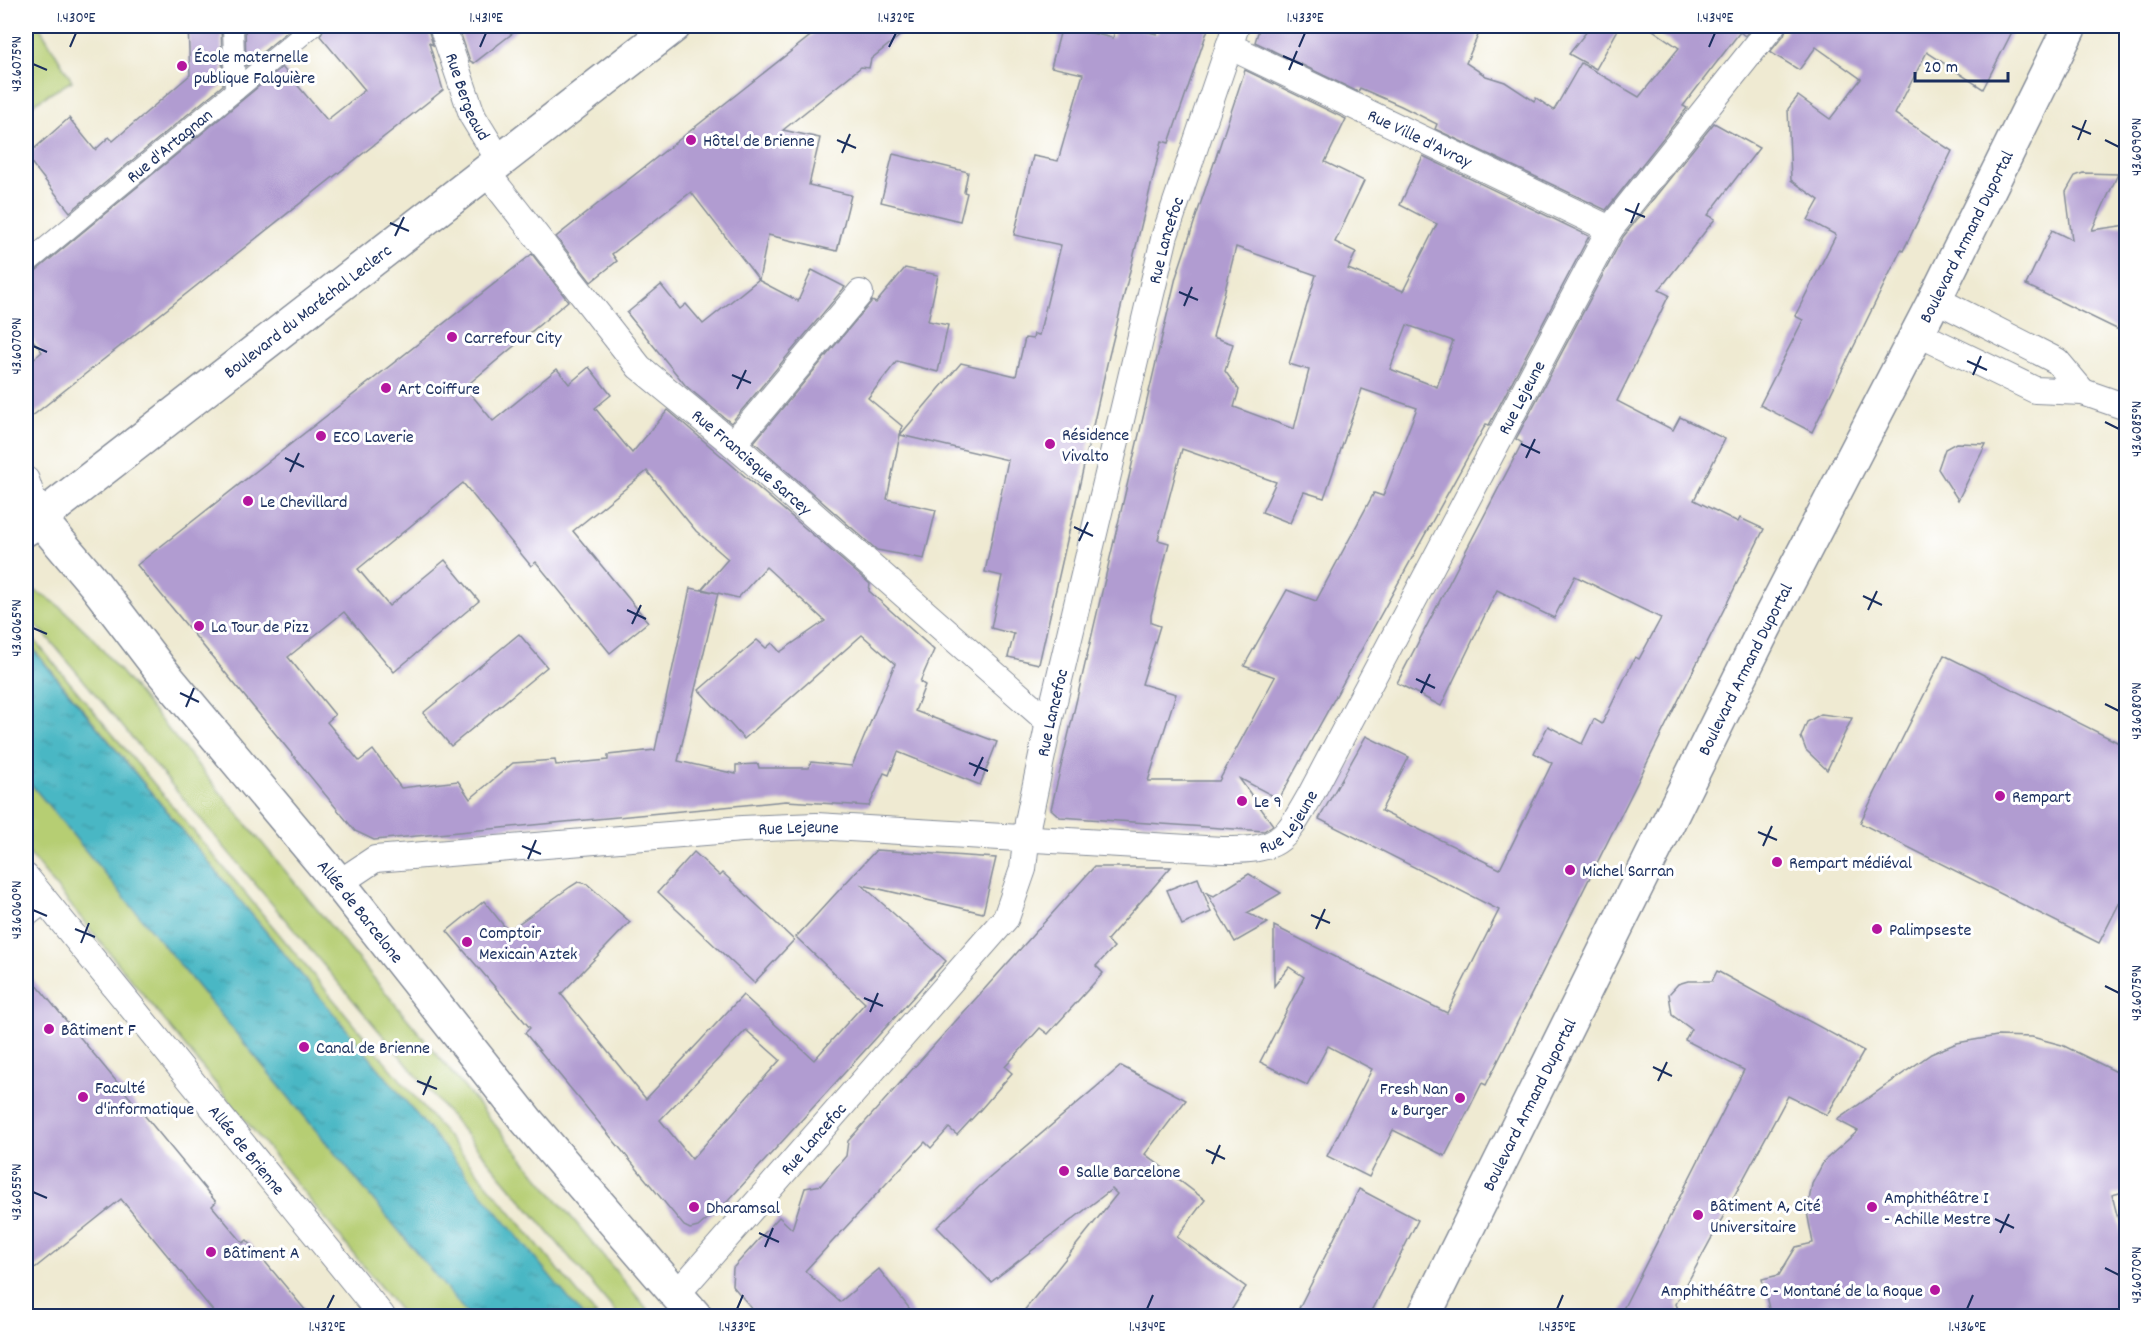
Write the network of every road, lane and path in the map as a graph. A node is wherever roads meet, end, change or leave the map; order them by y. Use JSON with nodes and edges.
{"nodes":[{"id":1,"x":233,"y":26,"type":"edge"},
{"id":2,"x":313,"y":26,"type":"edge"},
{"id":3,"x":442,"y":26,"type":"edge"},
{"id":4,"x":674,"y":26,"type":"edge"},
{"id":5,"x":1772,"y":26,"type":"edge"},
{"id":6,"x":2070,"y":26,"type":"edge"},
{"id":7,"x":1232,"y":36,"type":"edge"},
{"id":8,"x":235,"y":91,"type":"junction"},
{"id":9,"x":494,"y":168,"type":"junction"},
{"id":10,"x":1610,"y":229,"type":"junction"},
{"id":11,"x":26,"y":264,"type":"edge"},
{"id":12,"x":860,"y":293,"type":"dead end"},
{"id":13,"x":1935,"y":299,"type":"junction"},
{"id":14,"x":1917,"y":333,"type":"junction"},
{"id":15,"x":2083,"y":392,"type":"junction"},
{"id":16,"x":2127,"y":407,"type":"edge"},
{"id":17,"x":733,"y":444,"type":"junction"},
{"id":18,"x":26,"y":480,"type":"edge"},
{"id":19,"x":30,"y":518,"type":"edge"},
{"id":20,"x":1049,"y":722,"type":"junction"},
{"id":21,"x":1027,"y":840,"type":"junction"},
{"id":22,"x":26,"y":877,"type":"edge"},
{"id":23,"x":339,"y":883,"type":"junction"},
{"id":24,"x":35,"y":907,"type":"edge"},
{"id":25,"x":685,"y":1306,"type":"edge"},
{"id":26,"x":382,"y":1317,"type":"edge"},
{"id":27,"x":1424,"y":1317,"type":"edge"}],
"edges":[{"from":1,"to":8,"type":"street"},
{"from":2,"to":8,"type":"street","name":"Rue d'Artagnan"},
{"from":3,"to":9,"type":"street","name":"Rue Bergeaud"},
{"from":4,"to":9,"type":"street","name":"Boulevard du Maréchal Leclerc"},
{"from":5,"to":10,"type":"street","name":"Rue Lejeune"},
{"from":6,"to":13,"type":"street","name":"Boulevard Armand Duportal"},
{"from":7,"to":10,"type":"street","name":"Rue Ville d'Avray"},
{"from":7,"to":20,"type":"street","name":"Rue Lancefoc"},
{"from":8,"to":11,"type":"street","name":"Rue d'Artagnan"},
{"from":9,"to":17,"type":"street","name":"Rue Francisque Sarcey"},
{"from":9,"to":19,"type":"street","name":"Boulevard du Maréchal Leclerc"},
{"from":10,"to":21,"type":"street","name":"Rue Lejeune"},
{"from":12,"to":17,"type":"street"},
{"from":13,"to":14,"type":"street","name":"Boulevard Armand Duportal"},
{"from":13,"to":15,"type":"street"},
{"from":14,"to":15,"type":"street"},
{"from":14,"to":27,"type":"street","name":"Boulevard Armand Duportal"},
{"from":15,"to":16,"type":"street"},
{"from":17,"to":20,"type":"street","name":"Rue Francisque Sarcey"},
{"from":18,"to":19,"type":"street"},
{"from":19,"to":23,"type":"street","name":"Allée de Barcelone"},
{"from":20,"to":21,"type":"street","name":"Rue Lancefoc"},
{"from":21,"to":23,"type":"street","name":"Rue Lejeune"},
{"from":21,"to":25,"type":"street","name":"Rue Lancefoc"},
{"from":22,"to":24,"type":"street","name":"Allée de Brienne"},
{"from":23,"to":25,"type":"street","name":"Allée de Barcelone"},
{"from":24,"to":26,"type":"street","name":"Allée de Brienne"}]}
